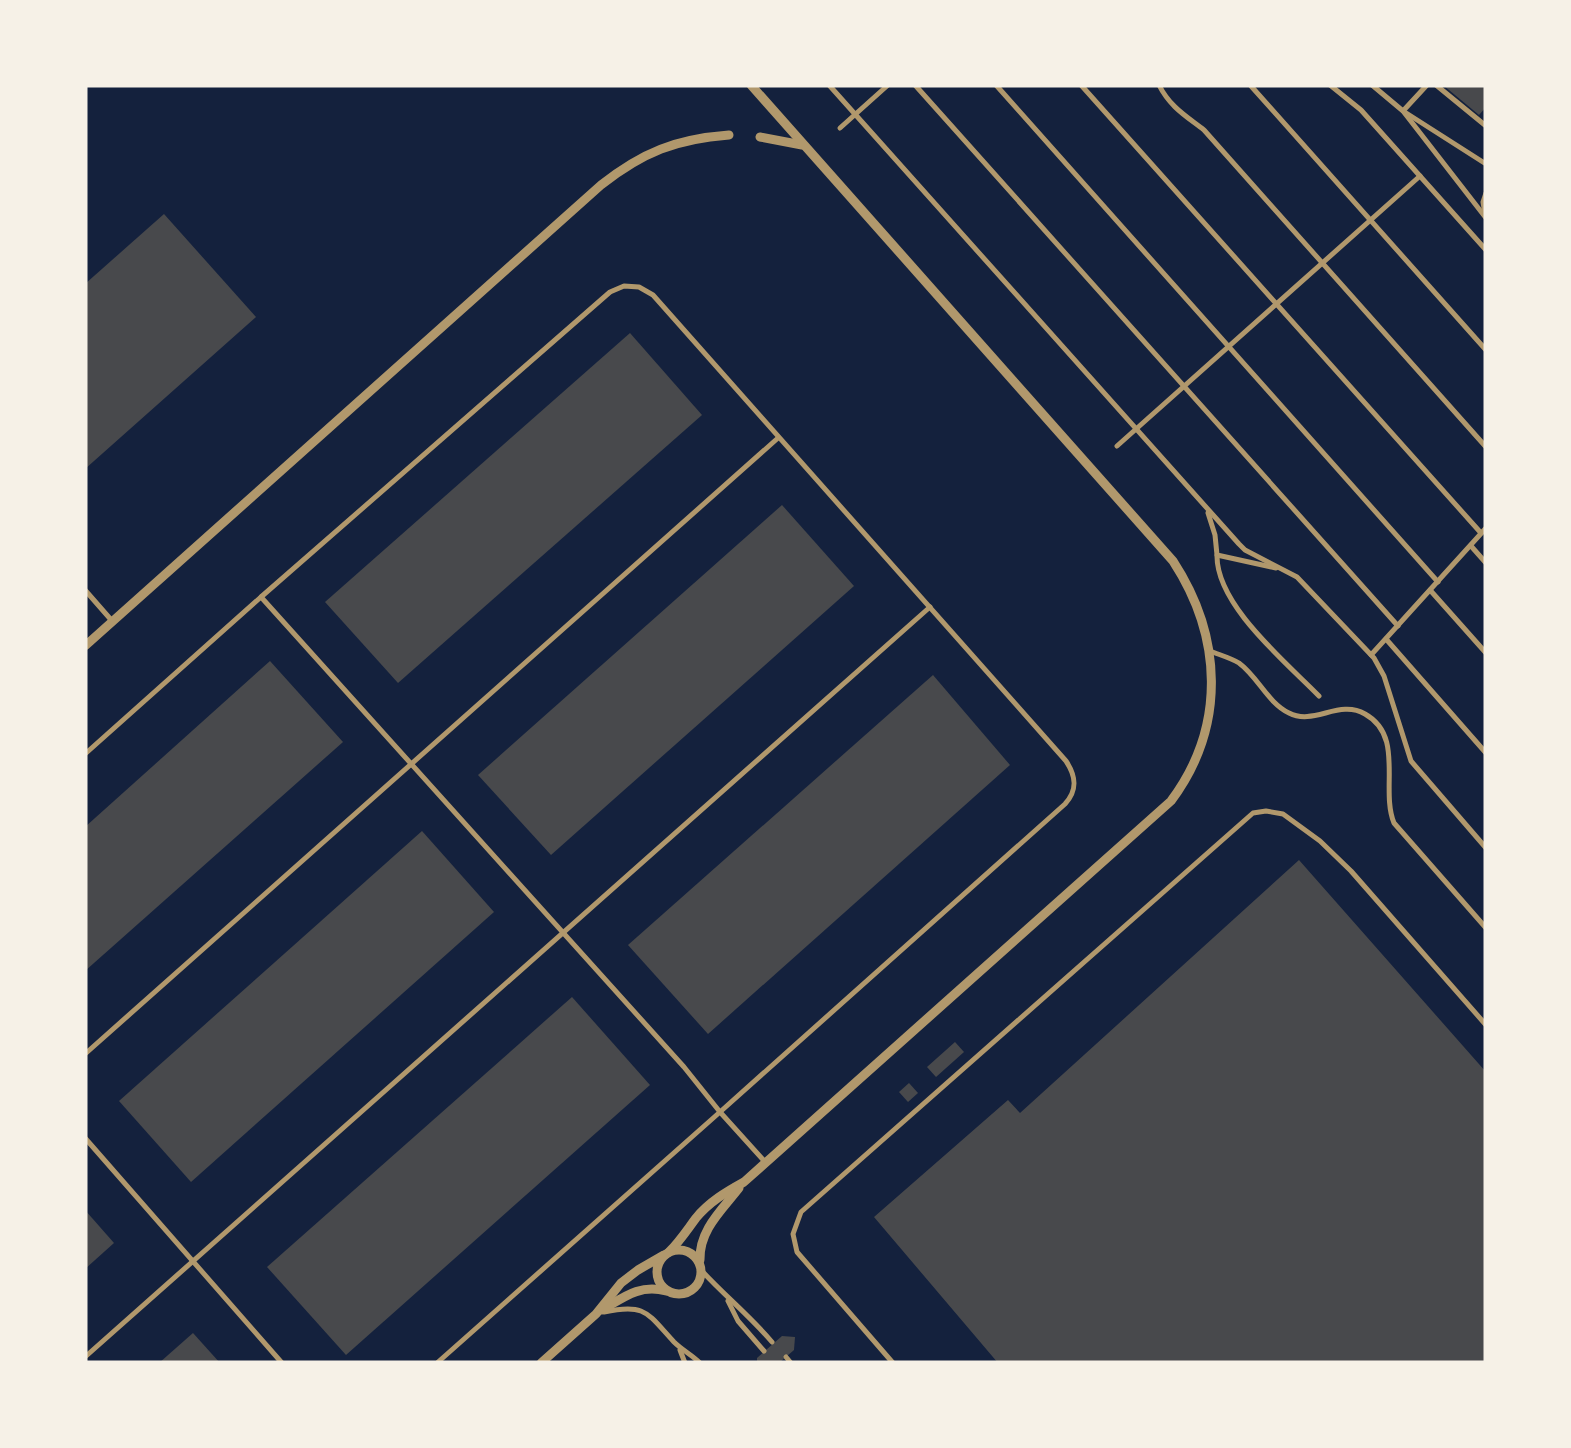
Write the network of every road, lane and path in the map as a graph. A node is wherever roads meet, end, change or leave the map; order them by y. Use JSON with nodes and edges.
{"nodes":[{"id":1,"x":751,"y":85,"type":"edge"},
{"id":2,"x":829,"y":85,"type":"edge"},
{"id":3,"x":888,"y":85,"type":"edge"},
{"id":4,"x":915,"y":85,"type":"edge"},
{"id":5,"x":996,"y":85,"type":"edge"},
{"id":6,"x":1081,"y":85,"type":"edge"},
{"id":7,"x":1159,"y":85,"type":"edge"},
{"id":8,"x":1330,"y":85,"type":"edge"},
{"id":9,"x":1372,"y":85,"type":"edge"},
{"id":10,"x":1426,"y":85,"type":"edge"},
{"id":11,"x":1436,"y":85,"type":"edge"},
{"id":12,"x":1251,"y":86,"type":"edge"},
{"id":13,"x":1403,"y":112,"type":"junction"},
{"id":14,"x":855,"y":114,"type":"junction"},
{"id":15,"x":1486,"y":126,"type":"edge"},
{"id":16,"x":840,"y":128,"type":"dead end"},
{"id":17,"x":729,"y":135,"type":"dead end"},
{"id":18,"x":760,"y":137,"type":"dead end"},
{"id":19,"x":804,"y":146,"type":"junction"},
{"id":20,"x":1486,"y":164,"type":"edge"},
{"id":21,"x":1420,"y":176,"type":"junction"},
{"id":22,"x":1486,"y":193,"type":"edge"},
{"id":23,"x":1486,"y":218,"type":"edge"},
{"id":24,"x":1370,"y":220,"type":"junction"},
{"id":25,"x":1486,"y":250,"type":"edge"},
{"id":26,"x":1322,"y":263,"type":"junction"},
{"id":27,"x":1276,"y":304,"type":"junction"},
{"id":28,"x":1228,"y":346,"type":"junction"},
{"id":29,"x":1486,"y":350,"type":"edge"},
{"id":30,"x":1184,"y":386,"type":"junction"},
{"id":31,"x":1136,"y":429,"type":"junction"},
{"id":32,"x":779,"y":437,"type":"junction"},
{"id":33,"x":1117,"y":446,"type":"dead end"},
{"id":34,"x":1486,"y":447,"type":"edge"},
{"id":35,"x":1201,"y":502,"type":"junction"},
{"id":36,"x":1484,"y":531,"type":"edge"},
{"id":37,"x":1470,"y":545,"type":"junction"},
{"id":38,"x":1217,"y":555,"type":"junction"},
{"id":39,"x":1486,"y":562,"type":"edge"},
{"id":40,"x":1285,"y":570,"type":"junction"},
{"id":41,"x":1438,"y":582,"type":"junction"},
{"id":42,"x":85,"y":590,"type":"edge"},
{"id":43,"x":1430,"y":590,"type":"junction"},
{"id":44,"x":261,"y":596,"type":"junction"},
{"id":45,"x":930,"y":607,"type":"junction"},
{"id":46,"x":113,"y":622,"type":"junction"},
{"id":47,"x":1398,"y":626,"type":"junction"},
{"id":48,"x":1386,"y":640,"type":"junction"},
{"id":49,"x":85,"y":646,"type":"edge"},
{"id":50,"x":1210,"y":652,"type":"junction"},
{"id":51,"x":1486,"y":652,"type":"edge"},
{"id":52,"x":1372,"y":655,"type":"junction"},
{"id":53,"x":1319,"y":696,"type":"dead end"},
{"id":54,"x":1486,"y":753,"type":"edge"},
{"id":55,"x":85,"y":754,"type":"edge"},
{"id":56,"x":413,"y":764,"type":"junction"},
{"id":57,"x":1486,"y":848,"type":"edge"},
{"id":58,"x":1486,"y":928,"type":"edge"},
{"id":59,"x":563,"y":931,"type":"junction"},
{"id":60,"x":1486,"y":1024,"type":"edge"},
{"id":61,"x":85,"y":1054,"type":"edge"},
{"id":62,"x":720,"y":1112,"type":"junction"},
{"id":63,"x":85,"y":1138,"type":"edge"},
{"id":64,"x":766,"y":1162,"type":"junction"},
{"id":65,"x":744,"y":1182,"type":"junction"},
{"id":66,"x":666,"y":1254,"type":"junction"},
{"id":67,"x":193,"y":1261,"type":"junction"},
{"id":68,"x":701,"y":1267,"type":"junction"},
{"id":69,"x":670,"y":1292,"type":"junction"},
{"id":70,"x":728,"y":1300,"type":"junction"},
{"id":71,"x":596,"y":1314,"type":"junction"},
{"id":72,"x":772,"y":1342,"type":"dead end"},
{"id":73,"x":679,"y":1347,"type":"junction"},
{"id":74,"x":764,"y":1351,"type":"dead end"},
{"id":75,"x":85,"y":1357,"type":"edge"},
{"id":76,"x":684,"y":1360,"type":"edge"},
{"id":77,"x":282,"y":1363,"type":"edge"},
{"id":78,"x":438,"y":1363,"type":"edge"},
{"id":79,"x":540,"y":1363,"type":"edge"},
{"id":80,"x":676,"y":1363,"type":"edge"},
{"id":81,"x":700,"y":1363,"type":"edge"},
{"id":82,"x":894,"y":1363,"type":"edge"}],
"edges":[{"from":1,"to":19,"type":"street"},
{"from":2,"to":14,"type":"lane"},
{"from":3,"to":14,"type":"lane"},
{"from":4,"to":30,"type":"lane"},
{"from":5,"to":28,"type":"lane"},
{"from":6,"to":27,"type":"lane"},
{"from":7,"to":26,"type":"lane"},
{"from":8,"to":21,"type":"lane"},
{"from":9,"to":13,"type":"lane"},
{"from":10,"to":13,"type":"lane"},
{"from":11,"to":15,"type":"lane"},
{"from":12,"to":24,"type":"lane"},
{"from":13,"to":20,"type":"lane"},
{"from":13,"to":23,"type":"lane"},
{"from":14,"to":16,"type":"lane"},
{"from":14,"to":31,"type":"lane"},
{"from":17,"to":46,"type":"street"},
{"from":18,"to":19,"type":"street"},
{"from":19,"to":50,"type":"street"},
{"from":21,"to":24,"type":"lane"},
{"from":21,"to":25,"type":"lane"},
{"from":22,"to":23,"type":"lane"},
{"from":24,"to":26,"type":"lane"},
{"from":24,"to":29,"type":"lane"},
{"from":26,"to":27,"type":"lane"},
{"from":26,"to":34,"type":"lane"},
{"from":27,"to":28,"type":"lane"},
{"from":27,"to":36,"type":"lane"},
{"from":28,"to":30,"type":"lane"},
{"from":28,"to":41,"type":"lane"},
{"from":30,"to":31,"type":"lane"},
{"from":30,"to":47,"type":"lane"},
{"from":31,"to":33,"type":"lane"},
{"from":31,"to":35,"type":"lane"},
{"from":32,"to":44,"type":"lane"},
{"from":32,"to":45,"type":"lane"},
{"from":32,"to":56,"type":"lane"},
{"from":35,"to":38,"type":"lane"},
{"from":35,"to":40,"type":"lane"},
{"from":36,"to":37,"type":"lane"},
{"from":37,"to":39,"type":"lane"},
{"from":37,"to":41,"type":"lane"},
{"from":38,"to":40,"type":"lane"},
{"from":38,"to":53,"type":"lane"},
{"from":40,"to":52,"type":"lane"},
{"from":41,"to":43,"type":"lane"},
{"from":42,"to":46,"type":"lane"},
{"from":43,"to":47,"type":"lane"},
{"from":43,"to":51,"type":"lane"},
{"from":44,"to":55,"type":"lane"},
{"from":44,"to":56,"type":"lane"},
{"from":45,"to":59,"type":"lane"},
{"from":45,"to":62,"type":"lane"},
{"from":46,"to":49,"type":"street"},
{"from":47,"to":48,"type":"lane"},
{"from":48,"to":52,"type":"lane"},
{"from":48,"to":54,"type":"lane"},
{"from":50,"to":58,"type":"lane"},
{"from":50,"to":64,"type":"street"},
{"from":52,"to":57,"type":"lane"},
{"from":56,"to":59,"type":"lane"},
{"from":56,"to":61,"type":"lane"},
{"from":59,"to":62,"type":"lane"},
{"from":59,"to":67,"type":"lane"},
{"from":60,"to":82,"type":"lane"},
{"from":62,"to":64,"type":"lane"},
{"from":62,"to":78,"type":"lane"},
{"from":63,"to":67,"type":"lane"},
{"from":64,"to":65,"type":"street"},
{"from":65,"to":66,"type":"street"},
{"from":65,"to":68,"type":"street"},
{"from":66,"to":68,"type":"street"},
{"from":66,"to":69,"type":"street"},
{"from":66,"to":71,"type":"street"},
{"from":67,"to":75,"type":"lane"},
{"from":67,"to":77,"type":"lane"},
{"from":68,"to":69,"type":"street"},
{"from":68,"to":70,"type":"lane"},
{"from":69,"to":71,"type":"street"},
{"from":70,"to":72,"type":"lane"},
{"from":70,"to":74,"type":"lane"},
{"from":71,"to":73,"type":"lane"},
{"from":71,"to":79,"type":"street"},
{"from":73,"to":76,"type":"lane"},
{"from":73,"to":81,"type":"lane"},
{"from":76,"to":80,"type":"lane"}]}
